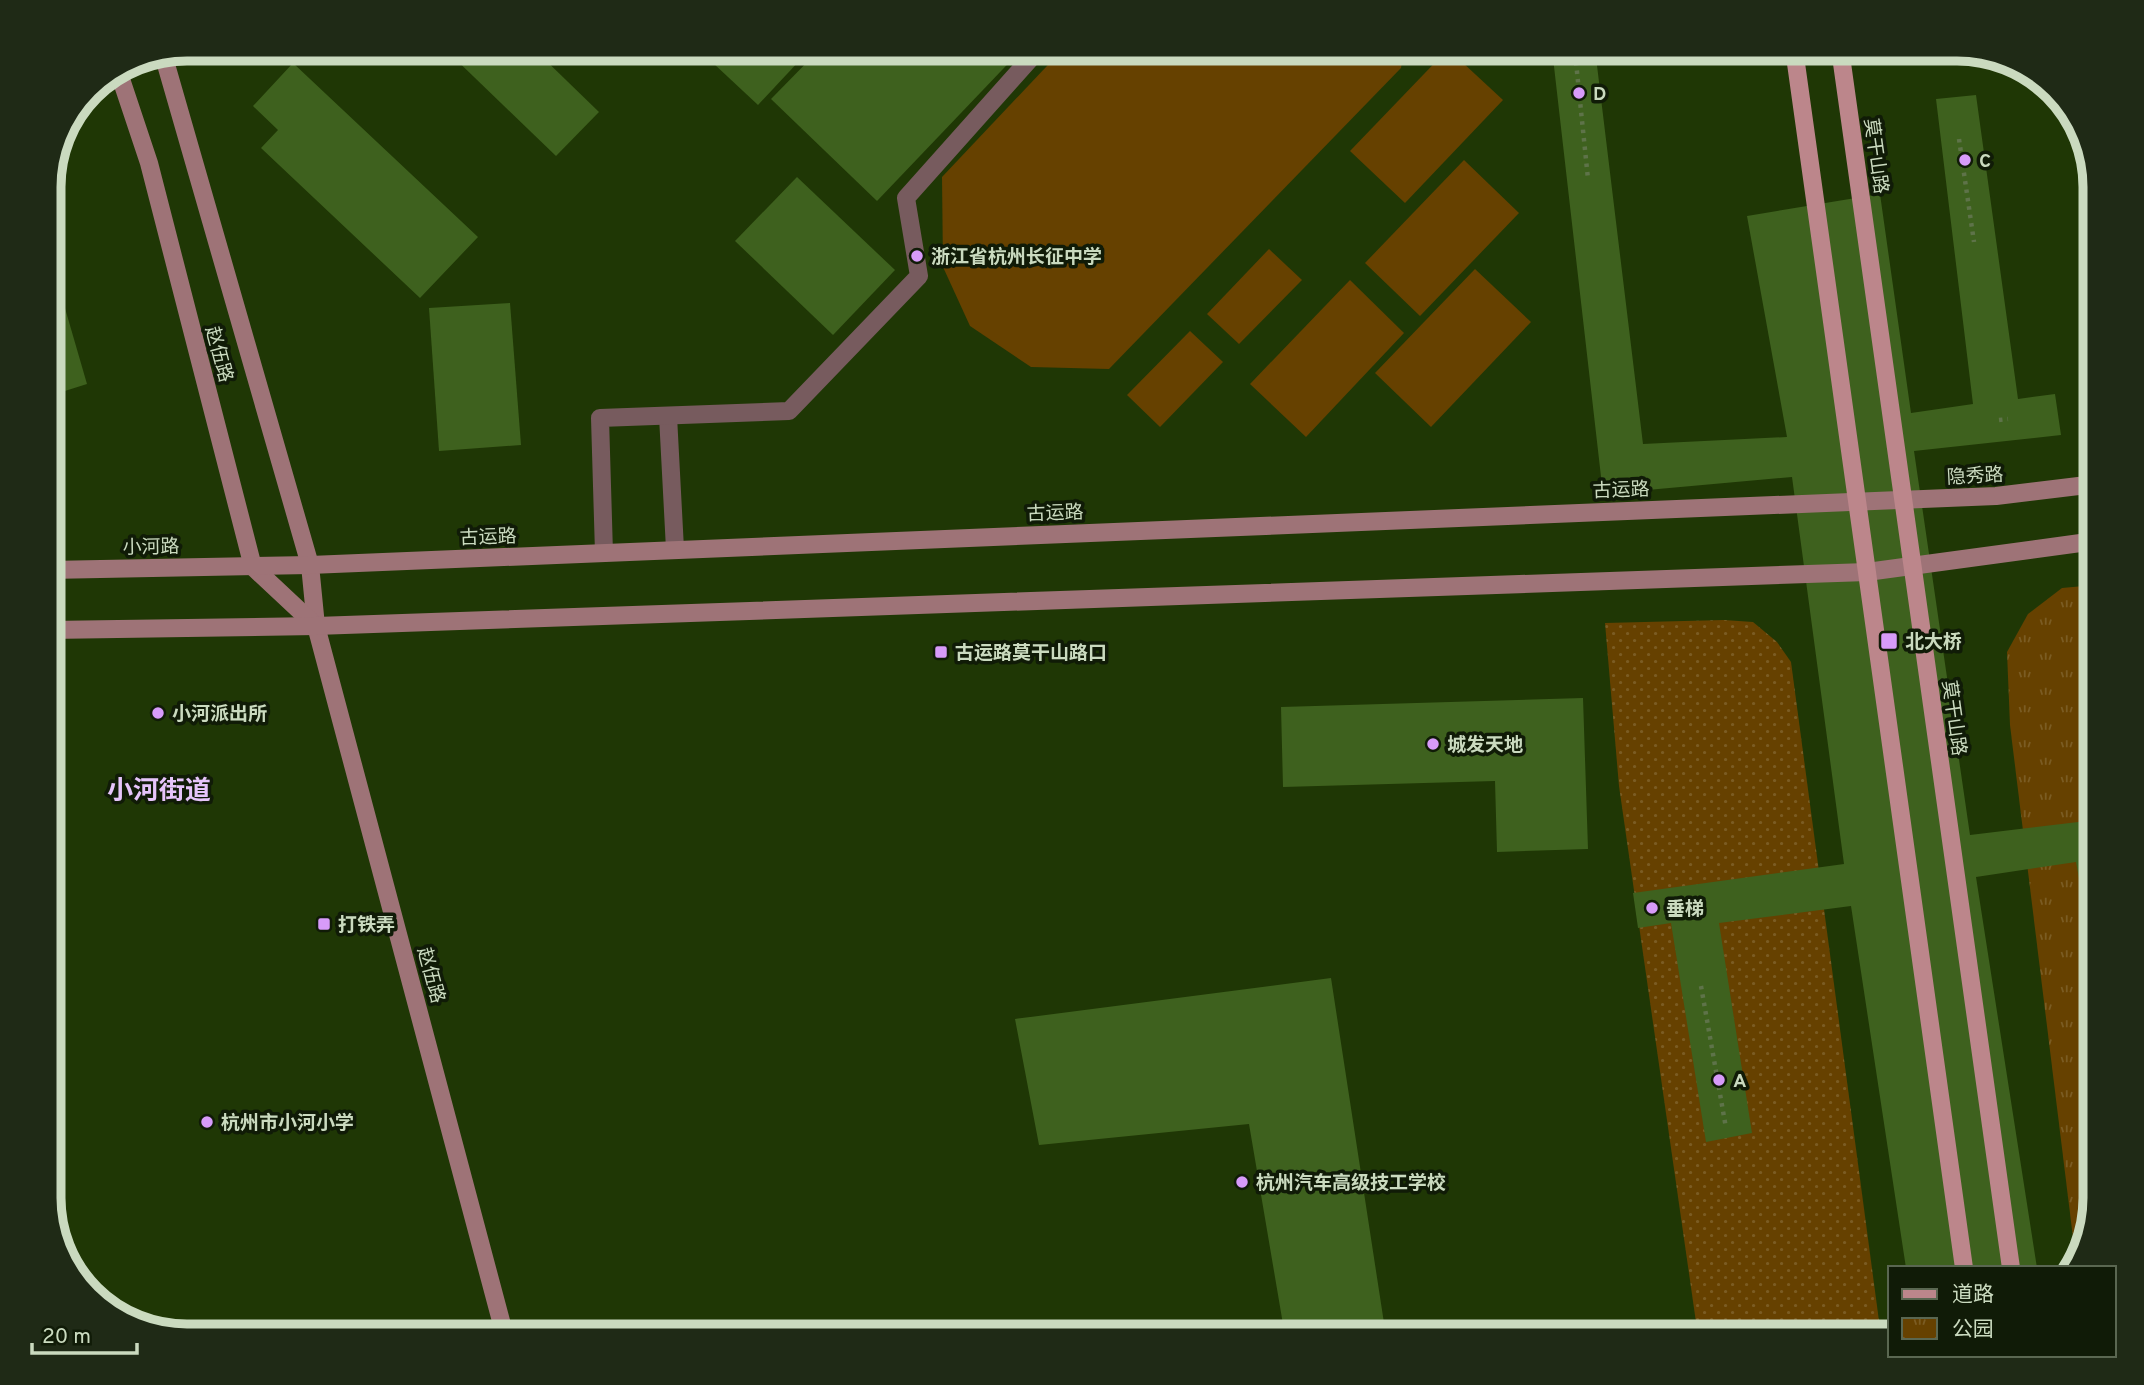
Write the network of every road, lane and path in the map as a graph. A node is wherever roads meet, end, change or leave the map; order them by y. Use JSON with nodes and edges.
{"nodes":[{"id":1,"x":1028,"y":61,"type":"edge"},
{"id":2,"x":1796,"y":61,"type":"edge"},
{"id":3,"x":1842,"y":61,"type":"edge"},
{"id":4,"x":1576,"y":62,"type":"dead end"},
{"id":5,"x":166,"y":63,"type":"edge"},
{"id":6,"x":121,"y":80,"type":"edge"},
{"id":7,"x":1959,"y":139,"type":"dead end"},
{"id":8,"x":1588,"y":179,"type":"dead end"},
{"id":9,"x":1974,"y":242,"type":"dead end"},
{"id":10,"x":668,"y":415,"type":"junction"},
{"id":11,"x":2008,"y":419,"type":"dead end"},
{"id":12,"x":1998,"y":420,"type":"dead end"},
{"id":13,"x":2083,"y":485,"type":"edge"},
{"id":14,"x":1903,"y":500,"type":"junction"},
{"id":15,"x":1857,"y":501,"type":"junction"},
{"id":16,"x":2083,"y":543,"type":"edge"},
{"id":17,"x":676,"y":549,"type":"junction"},
{"id":18,"x":604,"y":553,"type":"junction"},
{"id":19,"x":310,"y":565,"type":"junction"},
{"id":20,"x":253,"y":566,"type":"junction"},
{"id":21,"x":1913,"y":568,"type":"junction"},
{"id":22,"x":62,"y":569,"type":"edge"},
{"id":23,"x":1867,"y":572,"type":"junction"},
{"id":24,"x":316,"y":626,"type":"junction"},
{"id":25,"x":62,"y":630,"type":"edge"},
{"id":26,"x":1701,"y":986,"type":"dead end"},
{"id":27,"x":1726,"y":1128,"type":"dead end"},
{"id":28,"x":1964,"y":1266,"type":"edge"},
{"id":29,"x":2011,"y":1266,"type":"edge"},
{"id":30,"x":502,"y":1324,"type":"edge"}],
"edges":[{"from":1,"to":10,"type":"street"},
{"from":2,"to":15,"type":"main road"},
{"from":3,"to":14,"type":"main road","name":"莫干山路"},
{"from":4,"to":8,"type":"path"},
{"from":5,"to":19,"type":"main road","name":"赵伍路"},
{"from":6,"to":20,"type":"main road","name":"赵伍路"},
{"from":7,"to":9,"type":"path"},
{"from":10,"to":17,"type":"street"},
{"from":10,"to":18,"type":"street"},
{"from":11,"to":12,"type":"path"},
{"from":13,"to":14,"type":"main road","name":"隐秀路"},
{"from":14,"to":15,"type":"main road","name":"隐秀路"},
{"from":14,"to":21,"type":"main road","name":"莫干山路"},
{"from":15,"to":17,"type":"main road","name":"古运路"},
{"from":15,"to":23,"type":"main road"},
{"from":16,"to":21,"type":"main road"},
{"from":17,"to":18,"type":"main road","name":"古运路"},
{"from":18,"to":19,"type":"main road","name":"古运路"},
{"from":19,"to":20,"type":"main road","name":"古运路"},
{"from":19,"to":24,"type":"main road","name":"赵伍路"},
{"from":20,"to":22,"type":"main road","name":"小河路"},
{"from":20,"to":24,"type":"main road"},
{"from":21,"to":23,"type":"main road"},
{"from":21,"to":29,"type":"main road","name":"莫干山路"},
{"from":23,"to":24,"type":"main road"},
{"from":23,"to":28,"type":"main road"},
{"from":24,"to":25,"type":"main road"},
{"from":24,"to":30,"type":"main road","name":"赵伍路"},
{"from":26,"to":27,"type":"path"}]}
